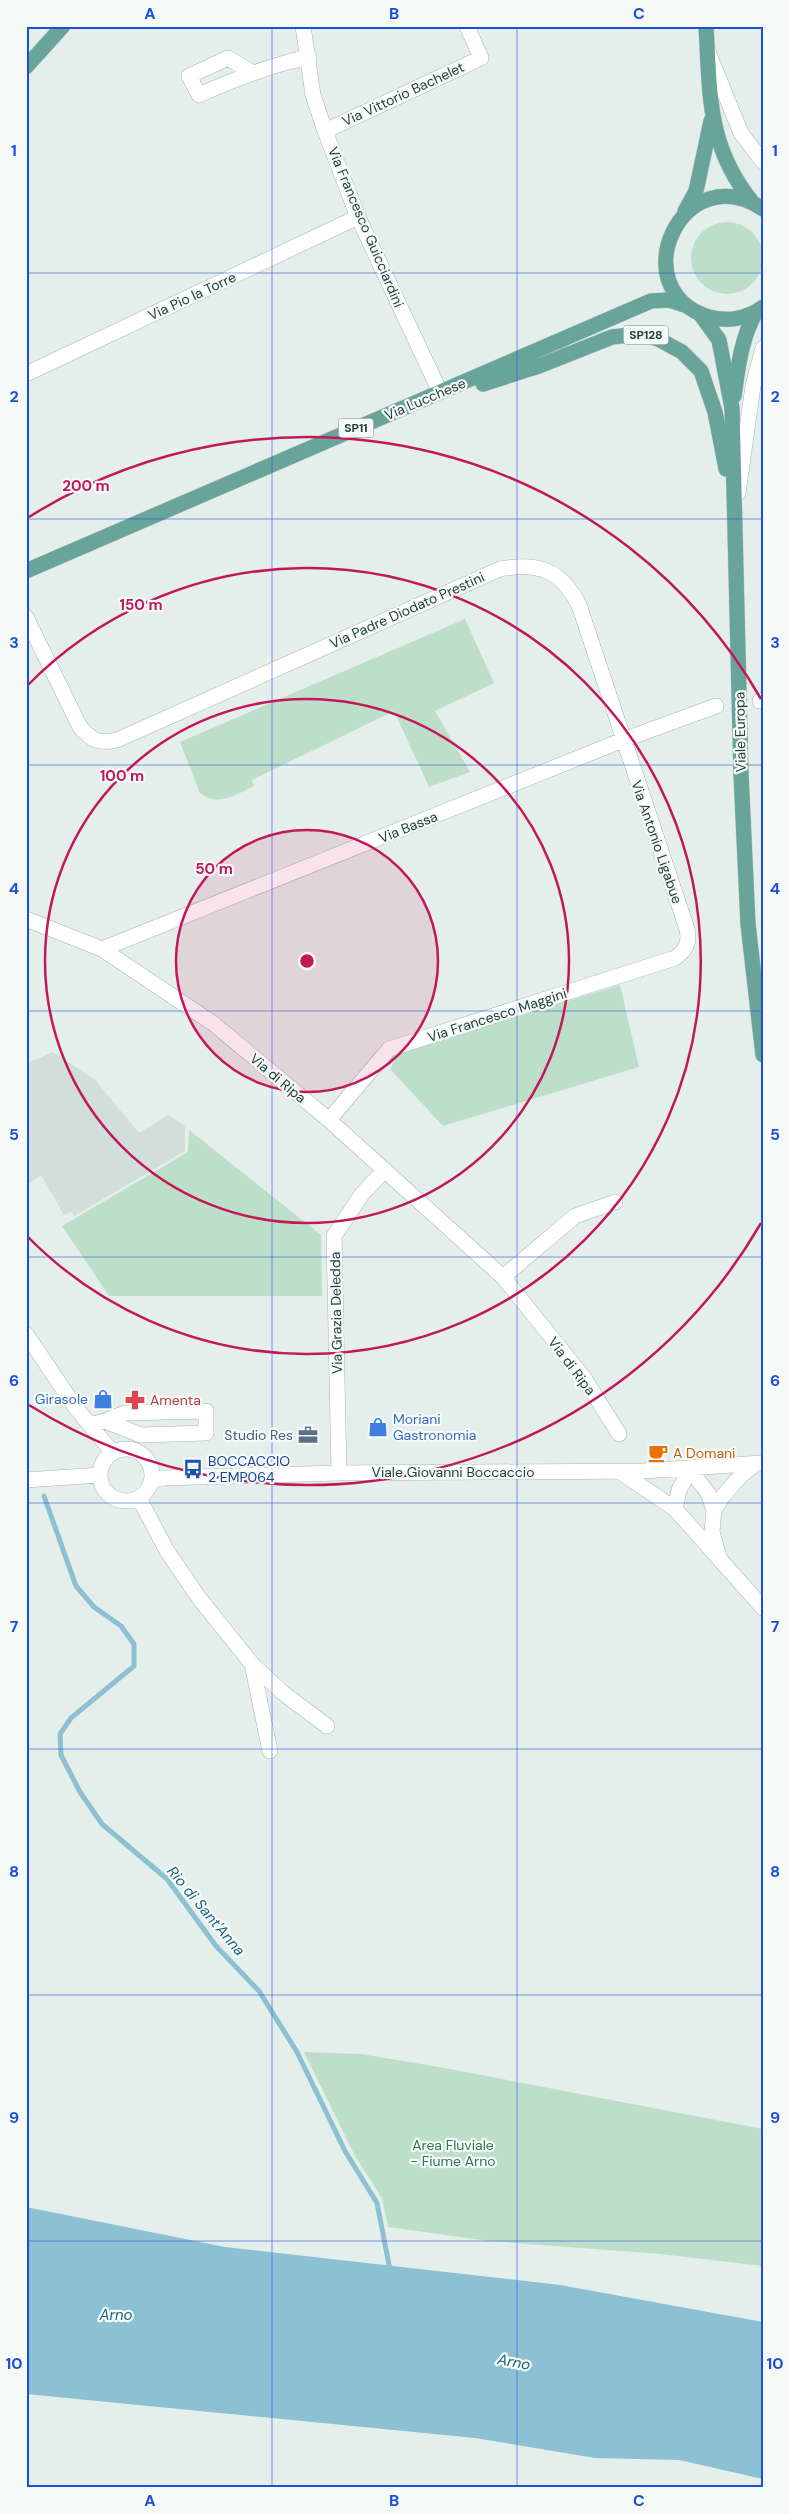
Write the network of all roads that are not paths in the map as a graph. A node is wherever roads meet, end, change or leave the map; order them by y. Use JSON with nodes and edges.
{"nodes":[{"id":1,"x":63,"y":26,"type":"edge"},
{"id":2,"x":303,"y":26,"type":"edge"},
{"id":3,"x":467,"y":26,"type":"edge"},
{"id":4,"x":706,"y":26,"type":"edge"},
{"id":5,"x":708,"y":50,"type":"junction"},
{"id":6,"x":309,"y":57,"type":"junction"},
{"id":7,"x":26,"y":66,"type":"edge"},
{"id":8,"x":251,"y":72,"type":"dead end"},
{"id":9,"x":712,"y":114,"type":"junction"},
{"id":10,"x":325,"y":131,"type":"junction"},
{"id":11,"x":763,"y":162,"type":"edge"},
{"id":12,"x":758,"y":206,"type":"edge"},
{"id":13,"x":683,"y":215,"type":"junction"},
{"id":14,"x":358,"y":217,"type":"junction"},
{"id":15,"x":687,"y":306,"type":"junction"},
{"id":16,"x":760,"y":310,"type":"edge"},
{"id":17,"x":701,"y":315,"type":"junction"},
{"id":18,"x":763,"y":348,"type":"edge"},
{"id":19,"x":26,"y":374,"type":"edge"},
{"id":20,"x":440,"y":392,"type":"junction"},
{"id":21,"x":732,"y":408,"type":"junction"},
{"id":22,"x":735,"y":517,"type":"junction"},
{"id":23,"x":26,"y":570,"type":"edge"},
{"id":24,"x":26,"y":617,"type":"edge"},
{"id":25,"x":716,"y":706,"type":"dead end"},
{"id":26,"x":623,"y":740,"type":"junction"},
{"id":27,"x":28,"y":921,"type":"edge"},
{"id":28,"x":688,"y":945,"type":"joint"},
{"id":29,"x":102,"y":949,"type":"junction"},
{"id":30,"x":763,"y":1055,"type":"edge"},
{"id":31,"x":329,"y":1120,"type":"junction"},
{"id":32,"x":385,"y":1170,"type":"junction"},
{"id":33,"x":615,"y":1202,"type":"dead end"},
{"id":34,"x":503,"y":1277,"type":"junction"},
{"id":35,"x":26,"y":1334,"type":"edge"},
{"id":36,"x":105,"y":1421,"type":"junction"},
{"id":37,"x":90,"y":1425,"type":"junction"},
{"id":38,"x":619,"y":1434,"type":"dead end"},
{"id":39,"x":113,"y":1453,"type":"junction"},
{"id":40,"x":759,"y":1464,"type":"edge"},
{"id":41,"x":690,"y":1470,"type":"junction"},
{"id":42,"x":619,"y":1471,"type":"junction"},
{"id":43,"x":339,"y":1473,"type":"junction"},
{"id":44,"x":100,"y":1475,"type":"junction"},
{"id":45,"x":26,"y":1480,"type":"edge"},
{"id":46,"x":152,"y":1480,"type":"junction"},
{"id":47,"x":139,"y":1498,"type":"junction"},
{"id":48,"x":675,"y":1509,"type":"junction"},
{"id":49,"x":714,"y":1510,"type":"junction"},
{"id":50,"x":719,"y":1560,"type":"junction"},
{"id":51,"x":763,"y":1608,"type":"edge"},
{"id":52,"x":252,"y":1664,"type":"junction"},
{"id":53,"x":327,"y":1726,"type":"dead end"},
{"id":54,"x":270,"y":1751,"type":"dead end"}],
"edges":[{"from":1,"to":7,"type":"main road"},
{"from":2,"to":6,"type":"street","name":"Via Francesco Guicciardini"},
{"from":3,"to":10,"type":"street","name":"Via Vittorio Bachelet"},
{"from":4,"to":5,"type":"main road"},
{"from":5,"to":9,"type":"main road"},
{"from":5,"to":11,"type":"street"},
{"from":6,"to":8,"type":"street"},
{"from":6,"to":10,"type":"street","name":"Via Francesco Guicciardini"},
{"from":9,"to":12,"type":"main road"},
{"from":9,"to":13,"type":"main road"},
{"from":10,"to":14,"type":"street","name":"Via Francesco Guicciardini"},
{"from":12,"to":13,"type":"main road","name":"Via Lucchese","number":"SP11"},
{"from":13,"to":15,"type":"main road","name":"Via Lucchese","number":"SP11"},
{"from":14,"to":19,"type":"street","name":"Via Pio la Torre"},
{"from":14,"to":20,"type":"street","name":"Via Francesco Guicciardini"},
{"from":15,"to":17,"type":"main road","name":"Via Lucchese","number":"SP11"},
{"from":15,"to":20,"type":"main road","name":"Via Lucchese","number":"SP11"},
{"from":16,"to":17,"type":"main road","name":"Via Lucchese","number":"SP11"},
{"from":16,"to":21,"type":"main road","name":"Viale Europa","number":"SP128"},
{"from":17,"to":21,"type":"main road","name":"Viale Europa","number":"SP128"},
{"from":18,"to":22,"type":"street","number":"SP128"},
{"from":20,"to":22,"type":"main road","number":"SP128"},
{"from":20,"to":23,"type":"main road","name":"Via Lucchese","number":"SP11"},
{"from":21,"to":22,"type":"main road","name":"Viale Europa","number":"SP128"},
{"from":22,"to":30,"type":"main road","name":"Viale Europa","number":"SP128"},
{"from":24,"to":26,"type":"street","name":"Via Padre Diodato Prestini"},
{"from":25,"to":26,"type":"street","name":"Via Bassa"},
{"from":26,"to":28,"type":"street","name":"Via Antonio Ligabue"},
{"from":26,"to":29,"type":"street","name":"Via Bassa"},
{"from":27,"to":29,"type":"street","name":"Via di Ripa"},
{"from":28,"to":31,"type":"street","name":"Via Francesco Maggini"},
{"from":29,"to":31,"type":"street","name":"Via di Ripa"},
{"from":31,"to":32,"type":"street","name":"Via di Ripa"},
{"from":32,"to":34,"type":"street","name":"Via di Ripa"},
{"from":32,"to":43,"type":"street","name":"Via Grazia Deledda"},
{"from":33,"to":34,"type":"street"},
{"from":34,"to":38,"type":"street","name":"Via di Ripa"},
{"from":35,"to":37,"type":"street"},
{"from":36,"to":36,"type":"street"},
{"from":36,"to":37,"type":"street"},
{"from":37,"to":39,"type":"street"},
{"from":39,"to":44,"type":"street"},
{"from":39,"to":46,"type":"street"},
{"from":40,"to":41,"type":"street","name":"Viale Giovanni Boccaccio"},
{"from":40,"to":49,"type":"street"},
{"from":41,"to":42,"type":"street","name":"Viale Giovanni Boccaccio"},
{"from":41,"to":48,"type":"street"},
{"from":41,"to":49,"type":"street"},
{"from":42,"to":43,"type":"street","name":"Viale Giovanni Boccaccio"},
{"from":42,"to":48,"type":"street"},
{"from":43,"to":46,"type":"street","name":"Viale Giovanni Boccaccio"},
{"from":44,"to":45,"type":"street"},
{"from":44,"to":47,"type":"street"},
{"from":46,"to":47,"type":"street"},
{"from":47,"to":52,"type":"street"},
{"from":48,"to":50,"type":"street"},
{"from":49,"to":50,"type":"street"},
{"from":50,"to":51,"type":"street"},
{"from":52,"to":53,"type":"street"},
{"from":52,"to":54,"type":"street"}]}
